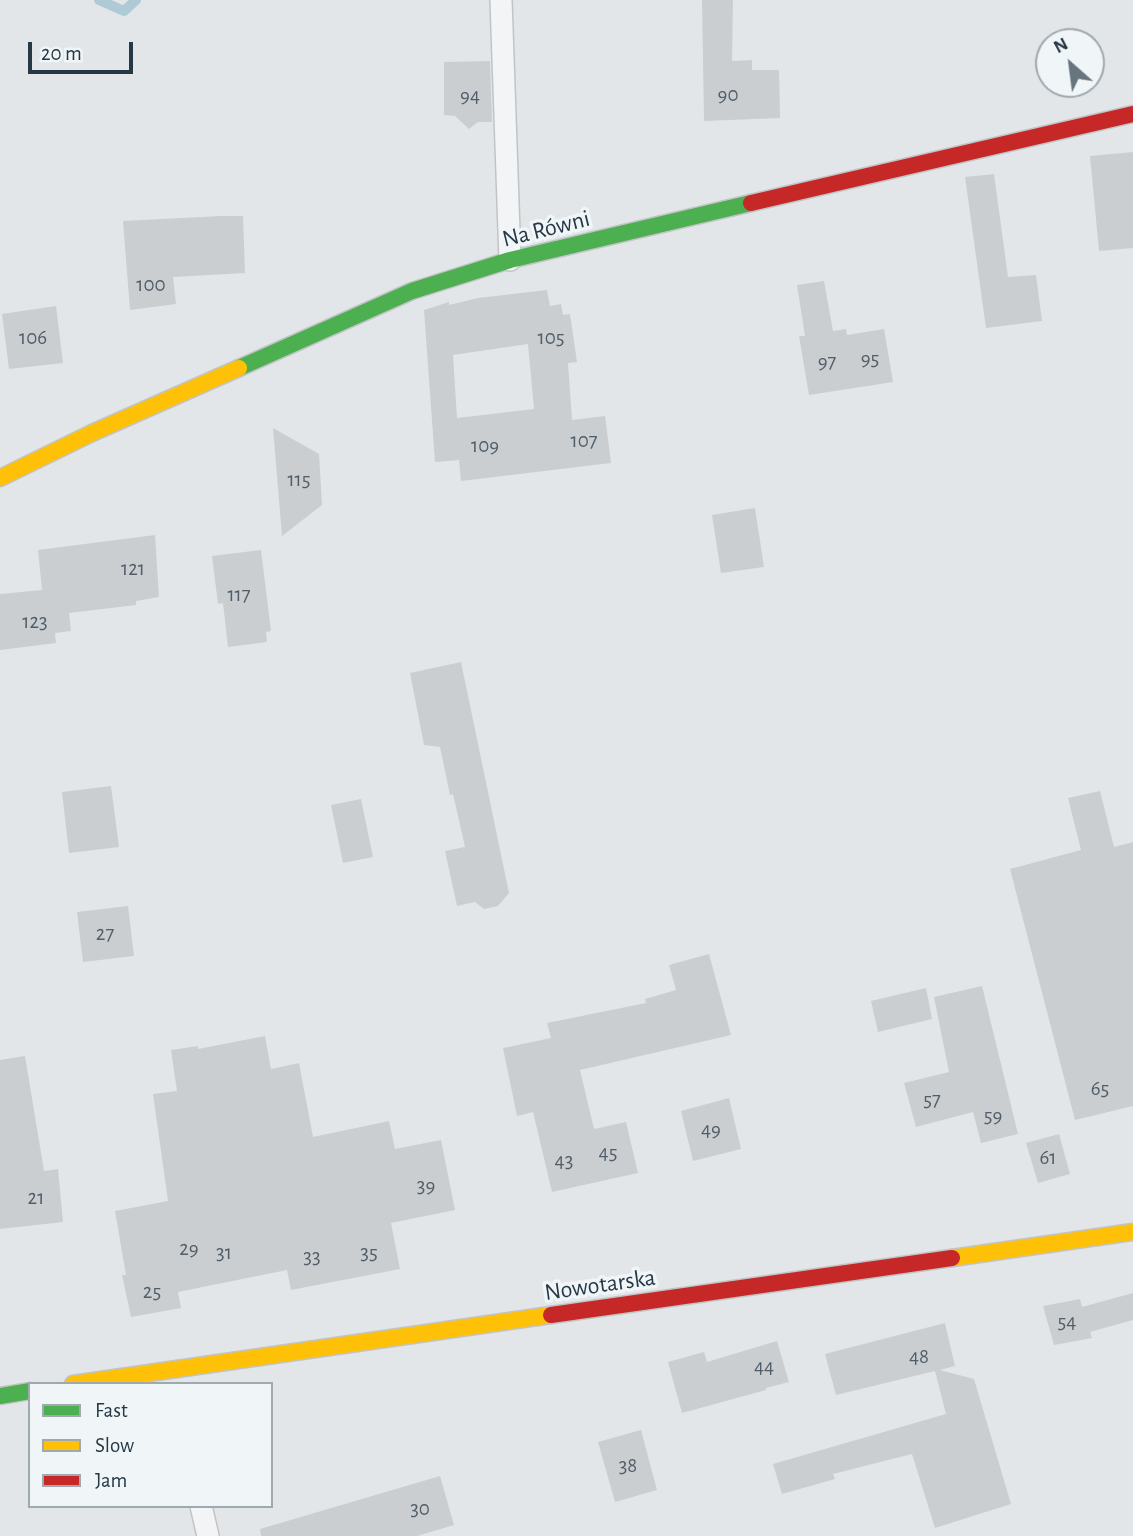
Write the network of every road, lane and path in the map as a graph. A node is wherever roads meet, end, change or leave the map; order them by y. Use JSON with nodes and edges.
{"nodes":[{"id":1,"x":501,"y":0,"type":"edge"},
{"id":2,"x":1133,"y":114,"type":"edge"},
{"id":3,"x":510,"y":260,"type":"junction"},
{"id":4,"x":0,"y":478,"type":"edge"},
{"id":5,"x":1133,"y":1232,"type":"edge"},
{"id":6,"x":173,"y":1377,"type":"edge"},
{"id":7,"x":102,"y":1382,"type":"edge"},
{"id":8,"x":28,"y":1391,"type":"edge"},
{"id":9,"x":0,"y":1396,"type":"edge"},
{"id":10,"x":201,"y":1508,"type":"edge"},
{"id":11,"x":208,"y":1536,"type":"edge"}],
"edges":[{"from":1,"to":3,"type":"lane"},
{"from":2,"to":3,"type":"street","name":"Na Równi"},
{"from":3,"to":4,"type":"street","name":"Na Równi"},
{"from":5,"to":6,"type":"street","name":"Nowotarska"},
{"from":6,"to":7,"type":"street","name":"Nowotarska"},
{"from":8,"to":9,"type":"street"},
{"from":10,"to":11,"type":"lane"}]}
